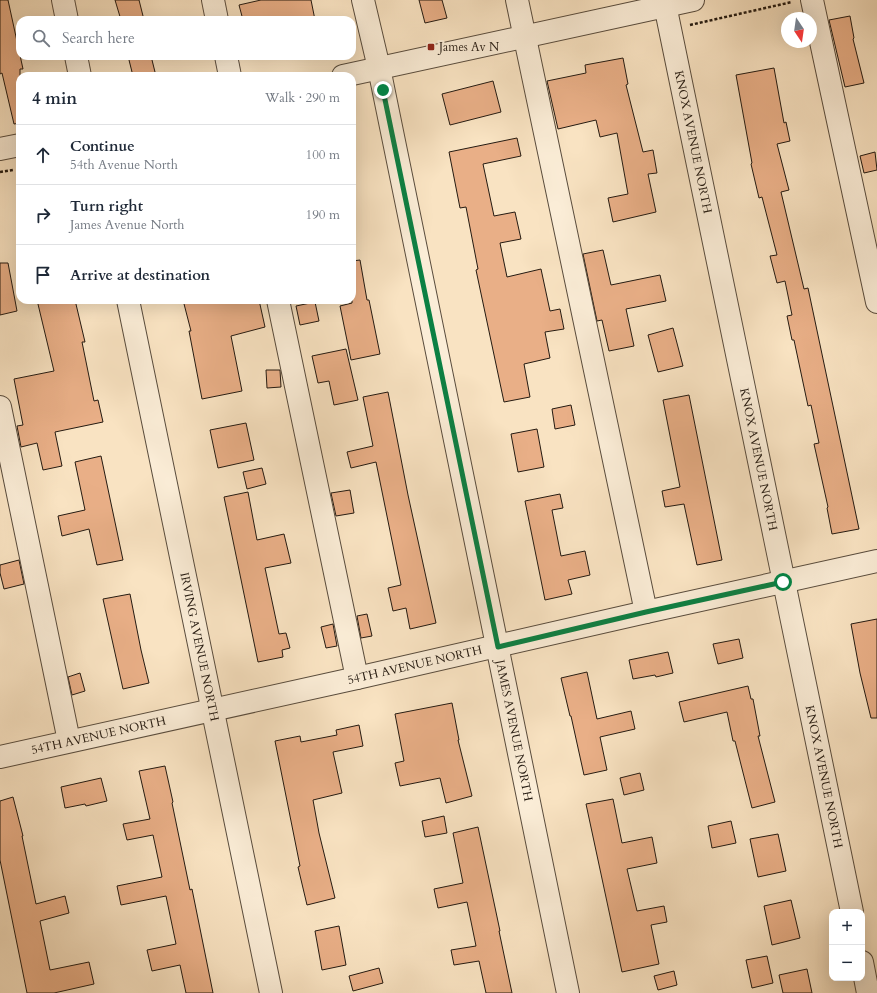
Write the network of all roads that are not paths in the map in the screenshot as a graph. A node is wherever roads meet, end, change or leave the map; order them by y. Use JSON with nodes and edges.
{"nodes":[{"id":1,"x":63,"y":0,"type":"edge"},
{"id":2,"x":213,"y":0,"type":"edge"},
{"id":3,"x":363,"y":0,"type":"edge"},
{"id":4,"x":517,"y":0,"type":"edge"},
{"id":5,"x":693,"y":0,"type":"edge"},
{"id":6,"x":803,"y":1,"type":"edge"},
{"id":7,"x":665,"y":3,"type":"edge"},
{"id":8,"x":66,"y":16,"type":"edge"},
{"id":9,"x":216,"y":16,"type":"edge"},
{"id":10,"x":525,"y":36,"type":"junction"},
{"id":11,"x":77,"y":60,"type":"edge"},
{"id":12,"x":227,"y":60,"type":"edge"},
{"id":13,"x":379,"y":68,"type":"junction"},
{"id":14,"x":79,"y":72,"type":"edge"},
{"id":15,"x":229,"y":72,"type":"edge"},
{"id":16,"x":356,"y":73,"type":"edge"},
{"id":17,"x":16,"y":146,"type":"edge"},
{"id":18,"x":0,"y":149,"type":"edge"},
{"id":19,"x":877,"y":302,"type":"edge"},
{"id":20,"x":129,"y":304,"type":"edge"},
{"id":21,"x":279,"y":304,"type":"edge"},
{"id":22,"x":0,"y":407,"type":"edge"},
{"id":23,"x":877,"y":561,"type":"edge"},
{"id":24,"x":783,"y":582,"type":"junction"},
{"id":25,"x":646,"y":612,"type":"junction"},
{"id":26,"x":498,"y":647,"type":"junction"},
{"id":27,"x":357,"y":678,"type":"junction"},
{"id":28,"x":213,"y":709,"type":"junction"},
{"id":29,"x":69,"y":741,"type":"junction"},
{"id":30,"x":0,"y":757,"type":"edge"},
{"id":31,"x":851,"y":909,"type":"edge"},
{"id":32,"x":865,"y":978,"type":"edge"},
{"id":33,"x":271,"y":993,"type":"edge"},
{"id":34,"x":568,"y":993,"type":"edge"},
{"id":35,"x":868,"y":993,"type":"edge"}],
"edges":[{"from":1,"to":8,"type":"street"},
{"from":2,"to":9,"type":"street"},
{"from":3,"to":13,"type":"street","name":"JAMES AVENUE NORTH"},
{"from":4,"to":10,"type":"street"},
{"from":5,"to":7,"type":"street"},
{"from":6,"to":19,"type":"street"},
{"from":7,"to":10,"type":"street"},
{"from":7,"to":24,"type":"street","name":"KNOX AVENUE NORTH"},
{"from":10,"to":13,"type":"street"},
{"from":10,"to":25,"type":"street"},
{"from":11,"to":14,"type":"street"},
{"from":12,"to":15,"type":"street"},
{"from":13,"to":16,"type":"street"},
{"from":13,"to":26,"type":"street","name":"JAMES AVENUE NORTH"},
{"from":17,"to":18,"type":"street"},
{"from":20,"to":28,"type":"street","name":"IRVING AVENUE NORTH"},
{"from":21,"to":27,"type":"street"},
{"from":22,"to":29,"type":"street"},
{"from":23,"to":24,"type":"street","name":"54TH AVENUE NORTH"},
{"from":24,"to":25,"type":"street","name":"54TH AVENUE NORTH"},
{"from":24,"to":31,"type":"street","name":"KNOX AVENUE NORTH"},
{"from":25,"to":26,"type":"street","name":"54TH AVENUE NORTH"},
{"from":26,"to":27,"type":"street","name":"54TH AVENUE NORTH"},
{"from":26,"to":34,"type":"street","name":"JAMES AVENUE NORTH"},
{"from":27,"to":28,"type":"street","name":"54TH AVENUE NORTH"},
{"from":28,"to":29,"type":"street","name":"54TH AVENUE NORTH"},
{"from":28,"to":33,"type":"street","name":"IRVING AVENUE NORTH"},
{"from":29,"to":30,"type":"street","name":"54TH AVENUE NORTH"},
{"from":32,"to":35,"type":"street"}]}
